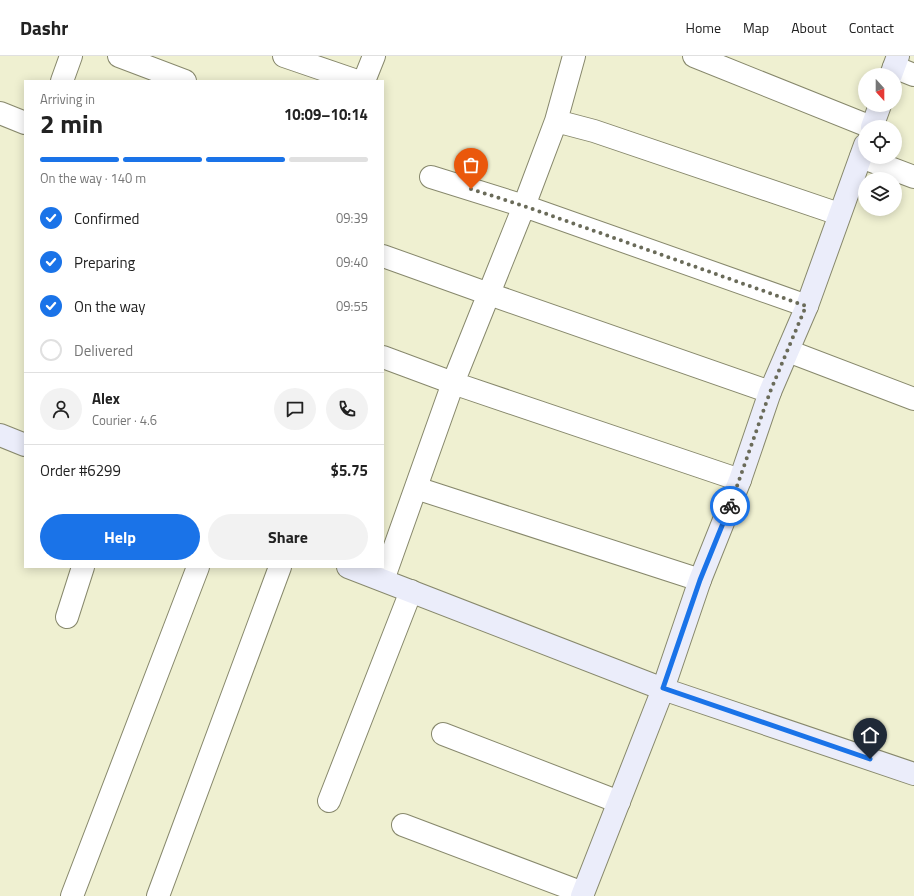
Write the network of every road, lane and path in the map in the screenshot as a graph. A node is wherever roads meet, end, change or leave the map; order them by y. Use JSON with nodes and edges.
{"nodes":[{"id":1,"x":71,"y":56,"type":"edge"},
{"id":2,"x":119,"y":56,"type":"edge"},
{"id":3,"x":284,"y":56,"type":"edge"},
{"id":4,"x":374,"y":56,"type":"edge"},
{"id":5,"x":574,"y":56,"type":"edge"},
{"id":6,"x":694,"y":56,"type":"edge"},
{"id":7,"x":894,"y":66,"type":"edge"},
{"id":8,"x":914,"y":75,"type":"edge"},
{"id":9,"x":62,"y":80,"type":"edge"},
{"id":10,"x":182,"y":80,"type":"edge"},
{"id":11,"x":354,"y":80,"type":"edge"},
{"id":12,"x":364,"y":80,"type":"edge"},
{"id":13,"x":0,"y":113,"type":"edge"},
{"id":14,"x":556,"y":121,"type":"junction"},
{"id":15,"x":858,"y":122,"type":"edge"},
{"id":16,"x":24,"y":123,"type":"edge"},
{"id":17,"x":858,"y":164,"type":"edge"},
{"id":18,"x":888,"y":164,"type":"edge"},
{"id":19,"x":431,"y":177,"type":"dead end"},
{"id":20,"x":914,"y":177,"type":"edge"},
{"id":21,"x":524,"y":206,"type":"junction"},
{"id":22,"x":839,"y":214,"type":"junction"},
{"id":23,"x":384,"y":256,"type":"edge"},
{"id":24,"x":489,"y":294,"type":"junction"},
{"id":25,"x":806,"y":306,"type":"junction"},
{"id":26,"x":788,"y":351,"type":"junction"},
{"id":27,"x":384,"y":357,"type":"edge"},
{"id":28,"x":452,"y":383,"type":"junction"},
{"id":29,"x":770,"y":392,"type":"junction"},
{"id":30,"x":914,"y":399,"type":"edge"},
{"id":31,"x":0,"y":435,"type":"edge"},
{"id":32,"x":24,"y":444,"type":"edge"},
{"id":33,"x":740,"y":480,"type":"junction"},
{"id":34,"x":416,"y":488,"type":"junction"},
{"id":35,"x":83,"y":568,"type":"edge"},
{"id":36,"x":198,"y":568,"type":"edge"},
{"id":37,"x":280,"y":568,"type":"edge"},
{"id":38,"x":351,"y":568,"type":"edge"},
{"id":39,"x":384,"y":580,"type":"junction"},
{"id":40,"x":700,"y":580,"type":"junction"},
{"id":41,"x":410,"y":591,"type":"junction"},
{"id":42,"x":67,"y":617,"type":"dead end"},
{"id":43,"x":663,"y":688,"type":"junction"},
{"id":44,"x":443,"y":734,"type":"dead end"},
{"id":45,"x":914,"y":774,"type":"edge"},
{"id":46,"x":329,"y":802,"type":"dead end"},
{"id":47,"x":619,"y":802,"type":"junction"},
{"id":48,"x":403,"y":825,"type":"dead end"},
{"id":49,"x":583,"y":894,"type":"edge"},
{"id":50,"x":72,"y":896,"type":"edge"},
{"id":51,"x":158,"y":896,"type":"edge"}],
"edges":[{"from":1,"to":9,"type":"street"},
{"from":2,"to":10,"type":"street"},
{"from":3,"to":11,"type":"street"},
{"from":4,"to":12,"type":"street"},
{"from":5,"to":14,"type":"street"},
{"from":6,"to":15,"type":"street"},
{"from":7,"to":8,"type":"street"},
{"from":13,"to":16,"type":"street"},
{"from":14,"to":21,"type":"street"},
{"from":14,"to":22,"type":"street"},
{"from":17,"to":22,"type":"street"},
{"from":18,"to":20,"type":"street"},
{"from":19,"to":21,"type":"street"},
{"from":21,"to":24,"type":"street"},
{"from":21,"to":25,"type":"street"},
{"from":22,"to":25,"type":"street"},
{"from":23,"to":24,"type":"street"},
{"from":24,"to":28,"type":"street"},
{"from":24,"to":29,"type":"street"},
{"from":25,"to":26,"type":"street"},
{"from":26,"to":29,"type":"street"},
{"from":26,"to":30,"type":"street"},
{"from":27,"to":28,"type":"street"},
{"from":28,"to":33,"type":"street"},
{"from":28,"to":34,"type":"street"},
{"from":29,"to":33,"type":"street"},
{"from":31,"to":32,"type":"street"},
{"from":33,"to":40,"type":"street"},
{"from":34,"to":39,"type":"street"},
{"from":34,"to":40,"type":"street"},
{"from":35,"to":42,"type":"street"},
{"from":36,"to":50,"type":"street"},
{"from":37,"to":51,"type":"street"},
{"from":38,"to":39,"type":"street"},
{"from":39,"to":41,"type":"street"},
{"from":40,"to":43,"type":"street"},
{"from":41,"to":43,"type":"street"},
{"from":41,"to":46,"type":"street"},
{"from":43,"to":45,"type":"street"},
{"from":43,"to":47,"type":"street"},
{"from":44,"to":47,"type":"street"},
{"from":47,"to":49,"type":"street"},
{"from":48,"to":49,"type":"street"}]}
